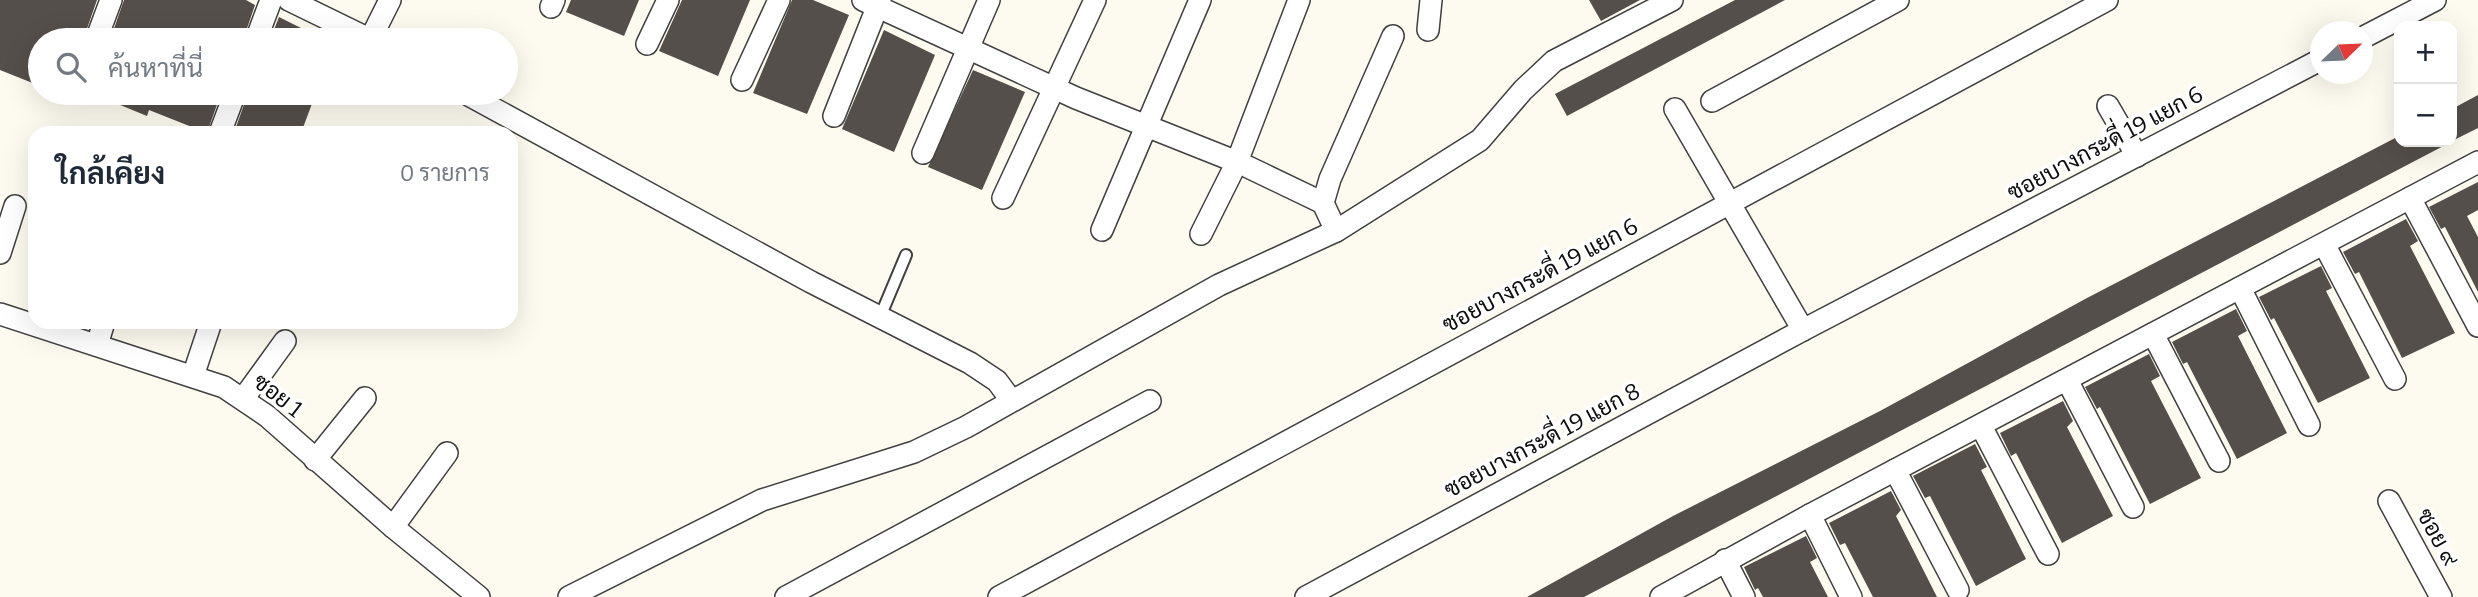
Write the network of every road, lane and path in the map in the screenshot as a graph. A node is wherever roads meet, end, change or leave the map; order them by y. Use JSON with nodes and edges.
{"nodes":[{"id":1,"x":111,"y":0,"type":"edge"},
{"id":2,"x":271,"y":0,"type":"edge"},
{"id":3,"x":289,"y":0,"type":"edge"},
{"id":4,"x":390,"y":0,"type":"edge"},
{"id":5,"x":668,"y":0,"type":"edge"},
{"id":6,"x":779,"y":0,"type":"edge"},
{"id":7,"x":989,"y":0,"type":"edge"},
{"id":8,"x":1095,"y":0,"type":"edge"},
{"id":9,"x":1200,"y":0,"type":"edge"},
{"id":10,"x":1299,"y":0,"type":"edge"},
{"id":11,"x":1431,"y":0,"type":"edge"},
{"id":12,"x":1672,"y":0,"type":"edge"},
{"id":13,"x":1898,"y":0,"type":"edge"},
{"id":14,"x":2107,"y":0,"type":"edge"},
{"id":15,"x":2435,"y":0,"type":"edge"},
{"id":16,"x":873,"y":2,"type":"edge"},
{"id":17,"x":100,"y":28,"type":"edge"},
{"id":18,"x":260,"y":28,"type":"edge"},
{"id":19,"x":346,"y":28,"type":"edge"},
{"id":20,"x":376,"y":28,"type":"edge"},
{"id":21,"x":1428,"y":30,"type":"dead end"},
{"id":22,"x":2373,"y":32,"type":"edge"},
{"id":23,"x":1393,"y":36,"type":"dead end"},
{"id":24,"x":647,"y":44,"type":"dead end"},
{"id":25,"x":970,"y":48,"type":"junction"},
{"id":26,"x":2310,"y":65,"type":"edge"},
{"id":27,"x":742,"y":80,"type":"dead end"},
{"id":28,"x":1055,"y":89,"type":"junction"},
{"id":29,"x":1712,"y":101,"type":"dead end"},
{"id":30,"x":230,"y":105,"type":"edge"},
{"id":31,"x":487,"y":105,"type":"edge"},
{"id":32,"x":2108,"y":106,"type":"dead end"},
{"id":33,"x":1675,"y":108,"type":"dead end"},
{"id":34,"x":834,"y":116,"type":"dead end"},
{"id":35,"x":223,"y":126,"type":"edge"},
{"id":36,"x":1145,"y":128,"type":"junction"},
{"id":37,"x":923,"y":153,"type":"dead end"},
{"id":38,"x":2137,"y":156,"type":"junction"},
{"id":39,"x":2478,"y":162,"type":"edge"},
{"id":40,"x":1242,"y":165,"type":"junction"},
{"id":41,"x":1003,"y":198,"type":"dead end"},
{"id":42,"x":2410,"y":198,"type":"junction"},
{"id":43,"x":1323,"y":203,"type":"junction"},
{"id":44,"x":1729,"y":203,"type":"junction"},
{"id":45,"x":15,"y":206,"type":"dead end"},
{"id":46,"x":1102,"y":230,"type":"dead end"},
{"id":47,"x":1336,"y":231,"type":"junction"},
{"id":48,"x":1201,"y":234,"type":"dead end"},
{"id":49,"x":2324,"y":244,"type":"junction"},
{"id":50,"x":0,"y":253,"type":"edge"},
{"id":51,"x":906,"y":255,"type":"dead end"},
{"id":52,"x":2240,"y":288,"type":"junction"},
{"id":53,"x":0,"y":314,"type":"edge"},
{"id":54,"x":880,"y":317,"type":"junction"},
{"id":55,"x":28,"y":323,"type":"edge"},
{"id":56,"x":2478,"y":326,"type":"edge"},
{"id":57,"x":47,"y":329,"type":"edge"},
{"id":58,"x":102,"y":329,"type":"edge"},
{"id":59,"x":209,"y":329,"type":"edge"},
{"id":60,"x":1803,"y":330,"type":"junction"},
{"id":61,"x":2153,"y":334,"type":"junction"},
{"id":62,"x":285,"y":341,"type":"dead end"},
{"id":63,"x":97,"y":345,"type":"junction"},
{"id":64,"x":193,"y":376,"type":"junction"},
{"id":65,"x":2395,"y":379,"type":"dead end"},
{"id":66,"x":2067,"y":380,"type":"junction"},
{"id":67,"x":365,"y":398,"type":"dead end"},
{"id":68,"x":243,"y":399,"type":"junction"},
{"id":69,"x":1011,"y":400,"type":"junction"},
{"id":70,"x":1150,"y":401,"type":"dead end"},
{"id":71,"x":2309,"y":425,"type":"dead end"},
{"id":72,"x":1981,"y":426,"type":"junction"},
{"id":73,"x":447,"y":453,"type":"dead end"},
{"id":74,"x":315,"y":460,"type":"junction"},
{"id":75,"x":2219,"y":461,"type":"dead end"},
{"id":76,"x":1895,"y":470,"type":"junction"},
{"id":77,"x":2389,"y":501,"type":"dead end"},
{"id":78,"x":2133,"y":507,"type":"dead end"},
{"id":79,"x":1810,"y":514,"type":"junction"},
{"id":80,"x":393,"y":527,"type":"junction"},
{"id":81,"x":2048,"y":554,"type":"dead end"},
{"id":82,"x":1725,"y":560,"type":"junction"},
{"id":83,"x":1958,"y":590,"type":"dead end"},
{"id":84,"x":479,"y":597,"type":"edge"},
{"id":85,"x":569,"y":597,"type":"edge"},
{"id":86,"x":786,"y":597,"type":"edge"},
{"id":87,"x":999,"y":597,"type":"edge"},
{"id":88,"x":1306,"y":597,"type":"edge"},
{"id":89,"x":1661,"y":597,"type":"edge"},
{"id":90,"x":1744,"y":597,"type":"edge"},
{"id":91,"x":1852,"y":597,"type":"edge"},
{"id":92,"x":2441,"y":597,"type":"edge"}],
"edges":[{"from":1,"to":17,"type":"street"},
{"from":2,"to":18,"type":"street"},
{"from":3,"to":19,"type":"street"},
{"from":4,"to":20,"type":"street"},
{"from":5,"to":24,"type":"street"},
{"from":6,"to":27,"type":"street"},
{"from":7,"to":25,"type":"street"},
{"from":8,"to":28,"type":"street"},
{"from":9,"to":36,"type":"street"},
{"from":10,"to":40,"type":"street"},
{"from":11,"to":21,"type":"street"},
{"from":12,"to":47,"type":"street"},
{"from":13,"to":29,"type":"street"},
{"from":14,"to":44,"type":"street","name":"ซอยบางกระดี่ 19 แยก 6"},
{"from":15,"to":22,"type":"street"},
{"from":16,"to":25,"type":"street"},
{"from":16,"to":34,"type":"street"},
{"from":23,"to":43,"type":"street"},
{"from":25,"to":28,"type":"street"},
{"from":25,"to":37,"type":"street"},
{"from":26,"to":38,"type":"street","name":"ซอยบางกระดี่ 19 แยก 6"},
{"from":28,"to":36,"type":"street"},
{"from":28,"to":41,"type":"street"},
{"from":30,"to":35,"type":"street"},
{"from":31,"to":54,"type":"street"},
{"from":32,"to":38,"type":"street"},
{"from":33,"to":44,"type":"street"},
{"from":36,"to":40,"type":"street"},
{"from":36,"to":46,"type":"street"},
{"from":38,"to":60,"type":"street","name":"ซอยบางกระดี่ 19 แยก 6"},
{"from":39,"to":42,"type":"street"},
{"from":40,"to":43,"type":"street"},
{"from":40,"to":48,"type":"street"},
{"from":42,"to":49,"type":"street"},
{"from":42,"to":56,"type":"street"},
{"from":43,"to":47,"type":"street"},
{"from":44,"to":60,"type":"street"},
{"from":44,"to":87,"type":"street","name":"ซอยบางกระดี่ 19 แยก 6"},
{"from":45,"to":50,"type":"street"},
{"from":47,"to":69,"type":"street"},
{"from":49,"to":52,"type":"street"},
{"from":49,"to":65,"type":"street"},
{"from":51,"to":54,"type":"lane"},
{"from":52,"to":61,"type":"street"},
{"from":52,"to":71,"type":"street"},
{"from":53,"to":55,"type":"street","name":"ซอย 1"},
{"from":54,"to":69,"type":"street"},
{"from":57,"to":63,"type":"street","name":"ซอย 1"},
{"from":58,"to":63,"type":"street"},
{"from":59,"to":64,"type":"street"},
{"from":60,"to":88,"type":"street","name":"ซอยบางกระดี่ 19 แยก 8"},
{"from":61,"to":66,"type":"street"},
{"from":61,"to":75,"type":"street"},
{"from":62,"to":68,"type":"street"},
{"from":63,"to":64,"type":"street","name":"ซอย 1"},
{"from":64,"to":68,"type":"street","name":"ซอย 1"},
{"from":66,"to":72,"type":"street"},
{"from":66,"to":78,"type":"street"},
{"from":67,"to":74,"type":"street"},
{"from":68,"to":74,"type":"street","name":"ซอย 1"},
{"from":69,"to":85,"type":"street"},
{"from":70,"to":86,"type":"street"},
{"from":72,"to":76,"type":"street"},
{"from":72,"to":81,"type":"street"},
{"from":73,"to":80,"type":"street"},
{"from":74,"to":80,"type":"street","name":"ซอย 1"},
{"from":76,"to":79,"type":"street"},
{"from":76,"to":83,"type":"street"},
{"from":77,"to":92,"type":"street","name":"ซอย ๙"},
{"from":79,"to":82,"type":"street"},
{"from":79,"to":91,"type":"street"},
{"from":80,"to":84,"type":"street","name":"ซอย 1"},
{"from":82,"to":89,"type":"street"},
{"from":82,"to":90,"type":"street"}]}
